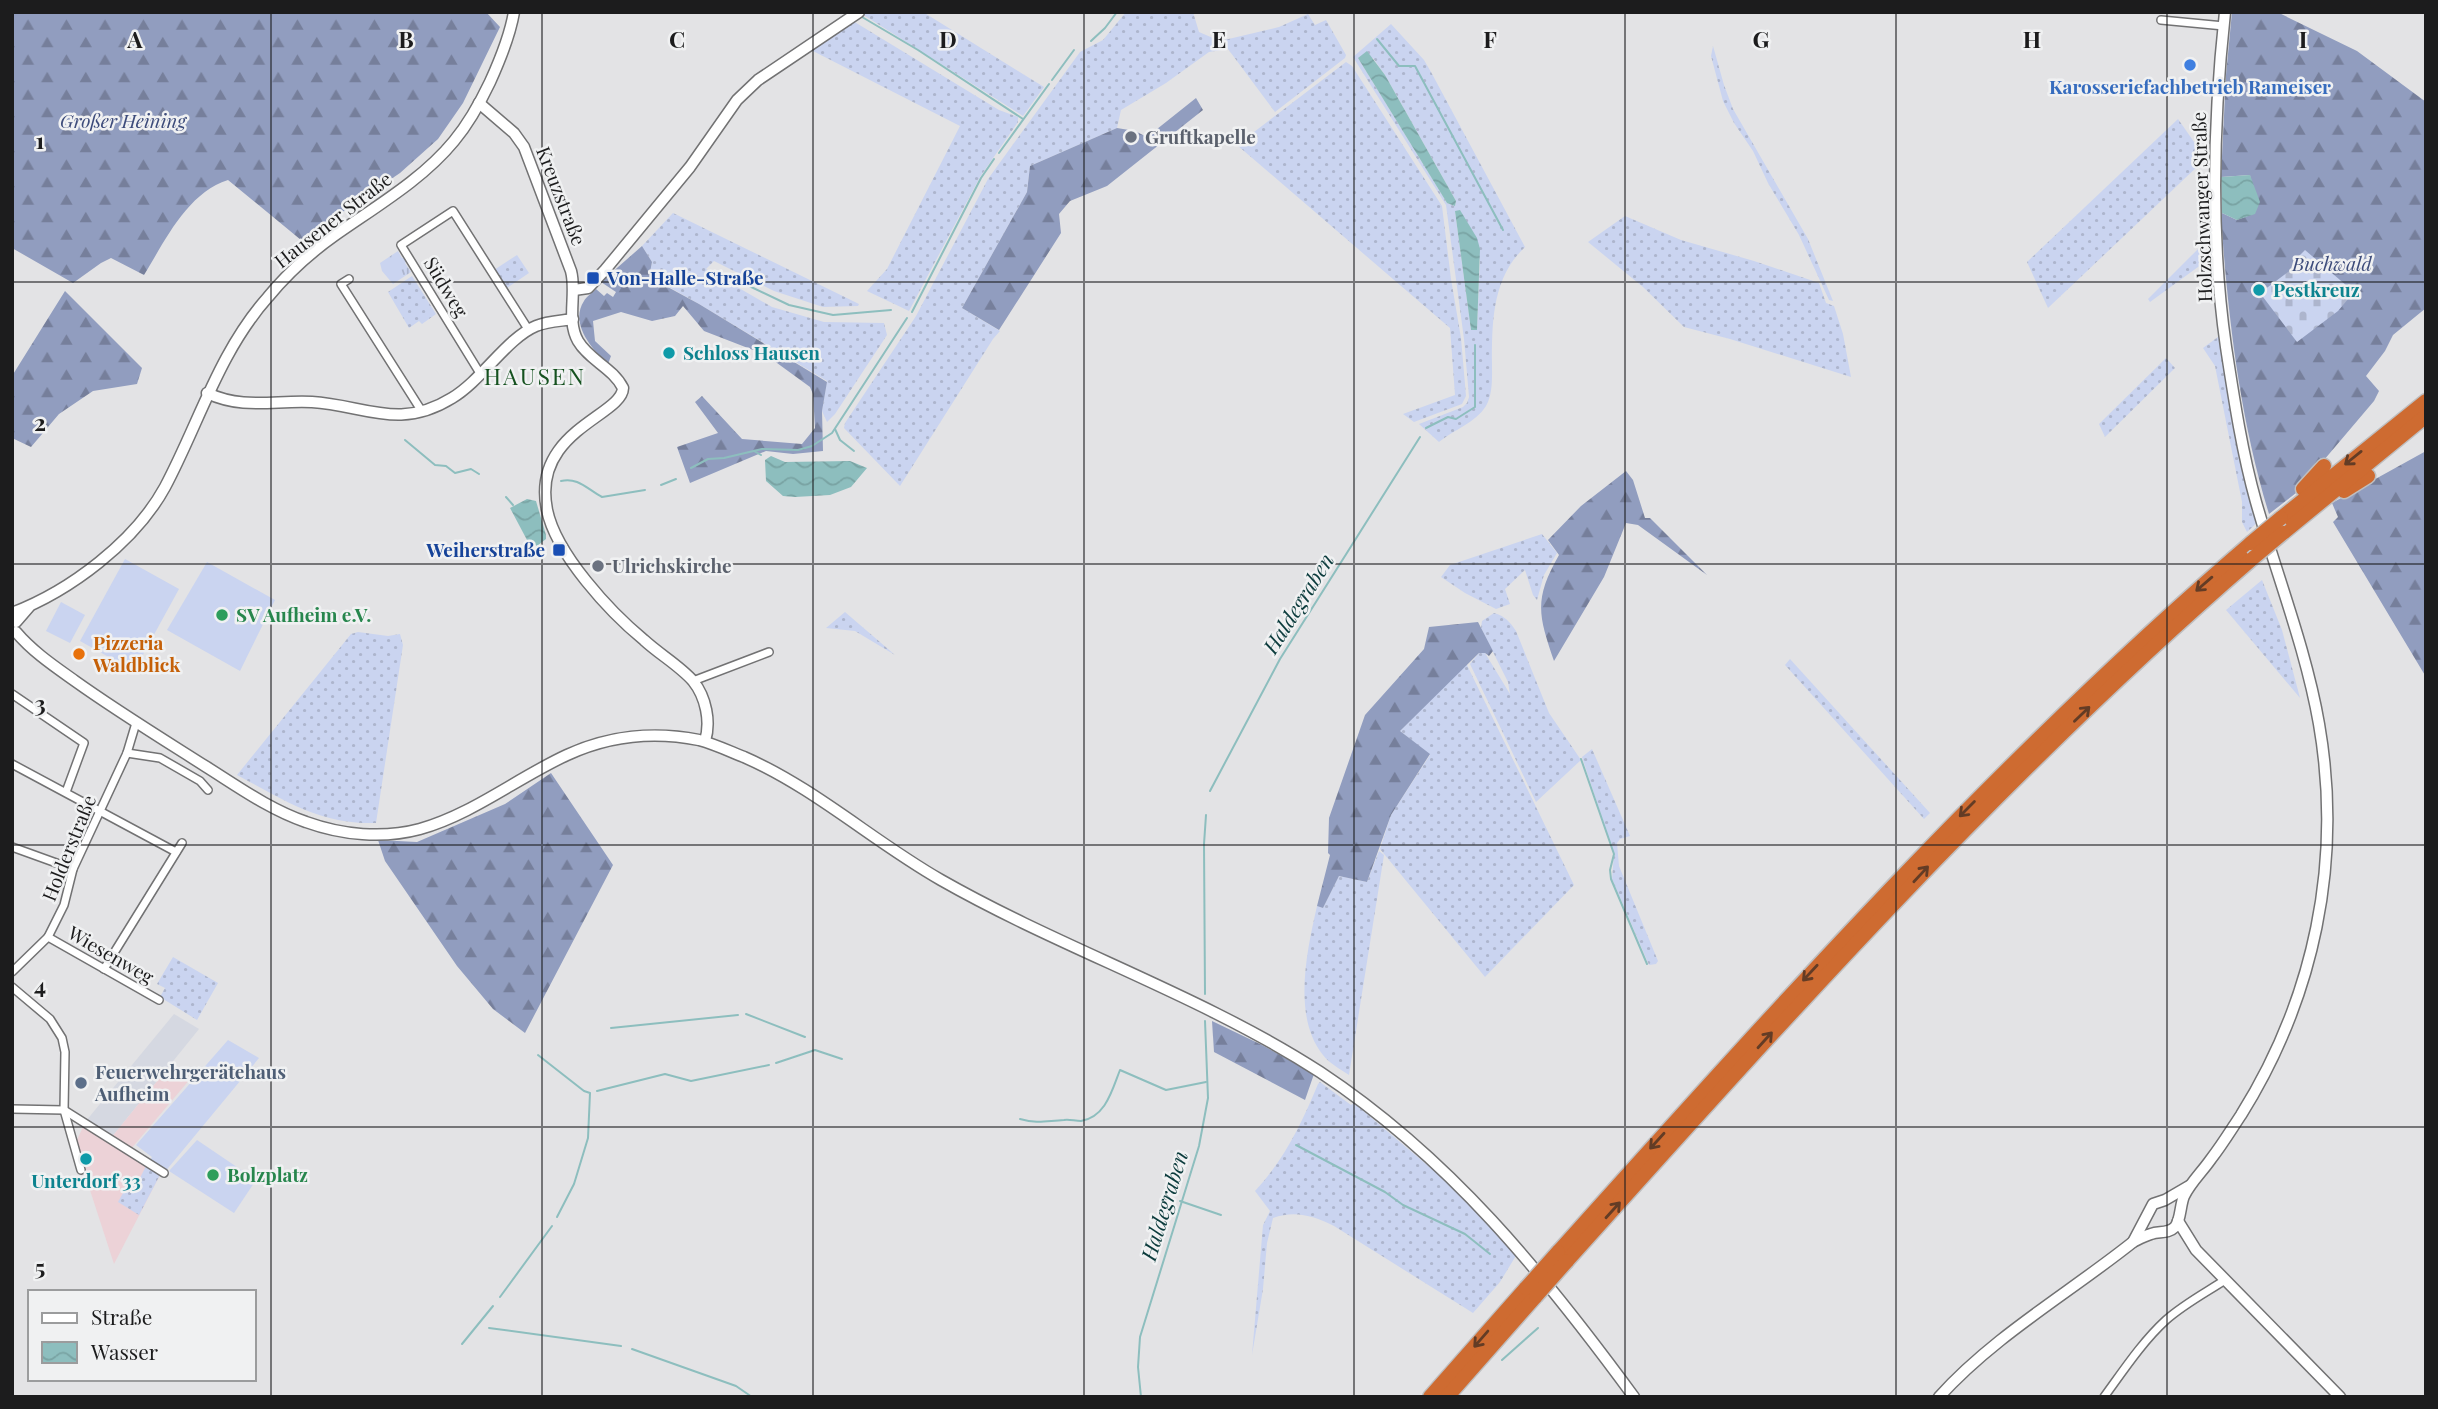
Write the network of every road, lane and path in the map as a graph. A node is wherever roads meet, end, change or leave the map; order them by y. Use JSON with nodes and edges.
{"nodes":[{"id":1,"x":514,"y":12,"type":"edge"},
{"id":2,"x":859,"y":12,"type":"edge"},
{"id":3,"x":2225,"y":12,"type":"edge"},
{"id":4,"x":2161,"y":20,"type":"dead end"},
{"id":5,"x":2224,"y":26,"type":"junction"},
{"id":6,"x":479,"y":103,"type":"junction"},
{"id":7,"x":349,"y":279,"type":"dead end"},
{"id":8,"x":574,"y":290,"type":"junction"},
{"id":9,"x":573,"y":319,"type":"junction"},
{"id":10,"x":528,"y":329,"type":"junction"},
{"id":11,"x":481,"y":375,"type":"junction"},
{"id":12,"x":207,"y":393,"type":"junction"},
{"id":13,"x":2426,"y":401,"type":"edge"},
{"id":14,"x":421,"y":411,"type":"junction"},
{"id":15,"x":2426,"y":416,"type":"edge"},
{"id":16,"x":2324,"y":466,"type":"dead end"},
{"id":17,"x":2368,"y":476,"type":"dead end"},
{"id":18,"x":2304,"y":514,"type":"junction"},
{"id":19,"x":2282,"y":525,"type":"junction"},
{"id":20,"x":13,"y":627,"type":"edge"},
{"id":21,"x":769,"y":652,"type":"dead end"},
{"id":22,"x":693,"y":681,"type":"junction"},
{"id":23,"x":12,"y":694,"type":"edge"},
{"id":24,"x":136,"y":723,"type":"junction"},
{"id":25,"x":705,"y":741,"type":"junction"},
{"id":26,"x":127,"y":753,"type":"junction"},
{"id":27,"x":12,"y":764,"type":"edge"},
{"id":28,"x":208,"y":790,"type":"dead end"},
{"id":29,"x":66,"y":792,"type":"junction"},
{"id":30,"x":100,"y":810,"type":"junction"},
{"id":31,"x":182,"y":843,"type":"dead end"},
{"id":32,"x":12,"y":847,"type":"edge"},
{"id":33,"x":176,"y":852,"type":"junction"},
{"id":34,"x":73,"y":869,"type":"junction"},
{"id":35,"x":48,"y":937,"type":"junction"},
{"id":36,"x":104,"y":969,"type":"junction"},
{"id":37,"x":12,"y":972,"type":"edge"},
{"id":38,"x":12,"y":987,"type":"edge"},
{"id":39,"x":159,"y":1000,"type":"dead end"},
{"id":40,"x":12,"y":1109,"type":"edge"},
{"id":41,"x":64,"y":1110,"type":"junction"},
{"id":42,"x":81,"y":1170,"type":"dead end"},
{"id":43,"x":164,"y":1173,"type":"dead end"},
{"id":44,"x":2189,"y":1186,"type":"junction"},
{"id":45,"x":2165,"y":1200,"type":"junction"},
{"id":46,"x":2147,"y":1216,"type":"junction"},
{"id":47,"x":2178,"y":1216,"type":"junction"},
{"id":48,"x":2162,"y":1232,"type":"junction"},
{"id":49,"x":2133,"y":1242,"type":"junction"},
{"id":50,"x":2196,"y":1250,"type":"junction"},
{"id":51,"x":1563,"y":1256,"type":"junction"},
{"id":52,"x":2222,"y":1277,"type":"junction"},
{"id":53,"x":1531,"y":1292,"type":"junction"},
{"id":54,"x":1430,"y":1397,"type":"edge"},
{"id":55,"x":1447,"y":1397,"type":"edge"},
{"id":56,"x":1634,"y":1397,"type":"edge"},
{"id":57,"x":1939,"y":1397,"type":"edge"},
{"id":58,"x":2104,"y":1397,"type":"edge"},
{"id":59,"x":2340,"y":1397,"type":"edge"}],
"edges":[{"from":1,"to":6,"type":"main road","name":"Hausener Straße"},
{"from":2,"to":8,"type":"main road"},
{"from":3,"to":5,"type":"main road","name":"Holzschwanger Straße"},
{"from":4,"to":5,"type":"street"},
{"from":5,"to":44,"type":"main road","name":"Holzschwanger Straße"},
{"from":6,"to":8,"type":"main road","name":"Kreuzstraße"},
{"from":6,"to":12,"type":"main road","name":"Hausener Straße"},
{"from":7,"to":14,"type":"street"},
{"from":8,"to":9,"type":"main road","name":"Kreuzstraße"},
{"from":9,"to":10,"type":"main road"},
{"from":9,"to":22,"type":"main road"},
{"from":10,"to":11,"type":"main road"},
{"from":10,"to":11,"type":"street","name":"Südweg"},
{"from":11,"to":14,"type":"main road"},
{"from":12,"to":14,"type":"main road"},
{"from":12,"to":20,"type":"main road","name":"Hausener Straße"},
{"from":13,"to":19,"type":"highway","one_way":true},
{"from":15,"to":18,"type":"highway"},
{"from":16,"to":19,"type":"highway"},
{"from":17,"to":18,"type":"highway"},
{"from":18,"to":19,"type":"highway"},
{"from":51,"to":19,"type":"highway","one_way":true,"bridge":true},
{"from":19,"to":51,"type":"highway","one_way":true,"bridge":true},
{"from":20,"to":24,"type":"main road"},
{"from":21,"to":22,"type":"street"},
{"from":22,"to":25,"type":"main road"},
{"from":23,"to":29,"type":"street"},
{"from":24,"to":25,"type":"main road"},
{"from":24,"to":26,"type":"street","name":"Holderstraße"},
{"from":25,"to":56,"type":"main road"},
{"from":26,"to":28,"type":"street"},
{"from":26,"to":30,"type":"street","name":"Holderstraße"},
{"from":27,"to":29,"type":"street"},
{"from":29,"to":30,"type":"street"},
{"from":30,"to":33,"type":"street"},
{"from":30,"to":34,"type":"street","name":"Holderstraße"},
{"from":31,"to":33,"type":"street"},
{"from":32,"to":34,"type":"street"},
{"from":33,"to":36,"type":"street"},
{"from":34,"to":35,"type":"street","name":"Holderstraße"},
{"from":35,"to":36,"type":"street","name":"Wiesenweg"},
{"from":35,"to":37,"type":"street","name":"Holderstraße"},
{"from":36,"to":39,"type":"street","name":"Wiesenweg"},
{"from":38,"to":41,"type":"street"},
{"from":40,"to":41,"type":"street"},
{"from":41,"to":42,"type":"street"},
{"from":41,"to":43,"type":"street"},
{"from":44,"to":45,"type":"main road"},
{"from":44,"to":47,"type":"main road"},
{"from":45,"to":46,"type":"main road"},
{"from":45,"to":47,"type":"main road"},
{"from":46,"to":48,"type":"main road"},
{"from":46,"to":49,"type":"main road"},
{"from":47,"to":48,"type":"main road"},
{"from":47,"to":50,"type":"main road"},
{"from":48,"to":49,"type":"main road"},
{"from":48,"to":50,"type":"main road"},
{"from":49,"to":57,"type":"main road"},
{"from":50,"to":52,"type":"main road"},
{"from":51,"to":53,"type":"highway","bridge":true},
{"from":52,"to":58,"type":"street"},
{"from":52,"to":59,"type":"main road"},
{"from":53,"to":54,"type":"highway","one_way":true},
{"from":53,"to":55,"type":"highway"}]}
